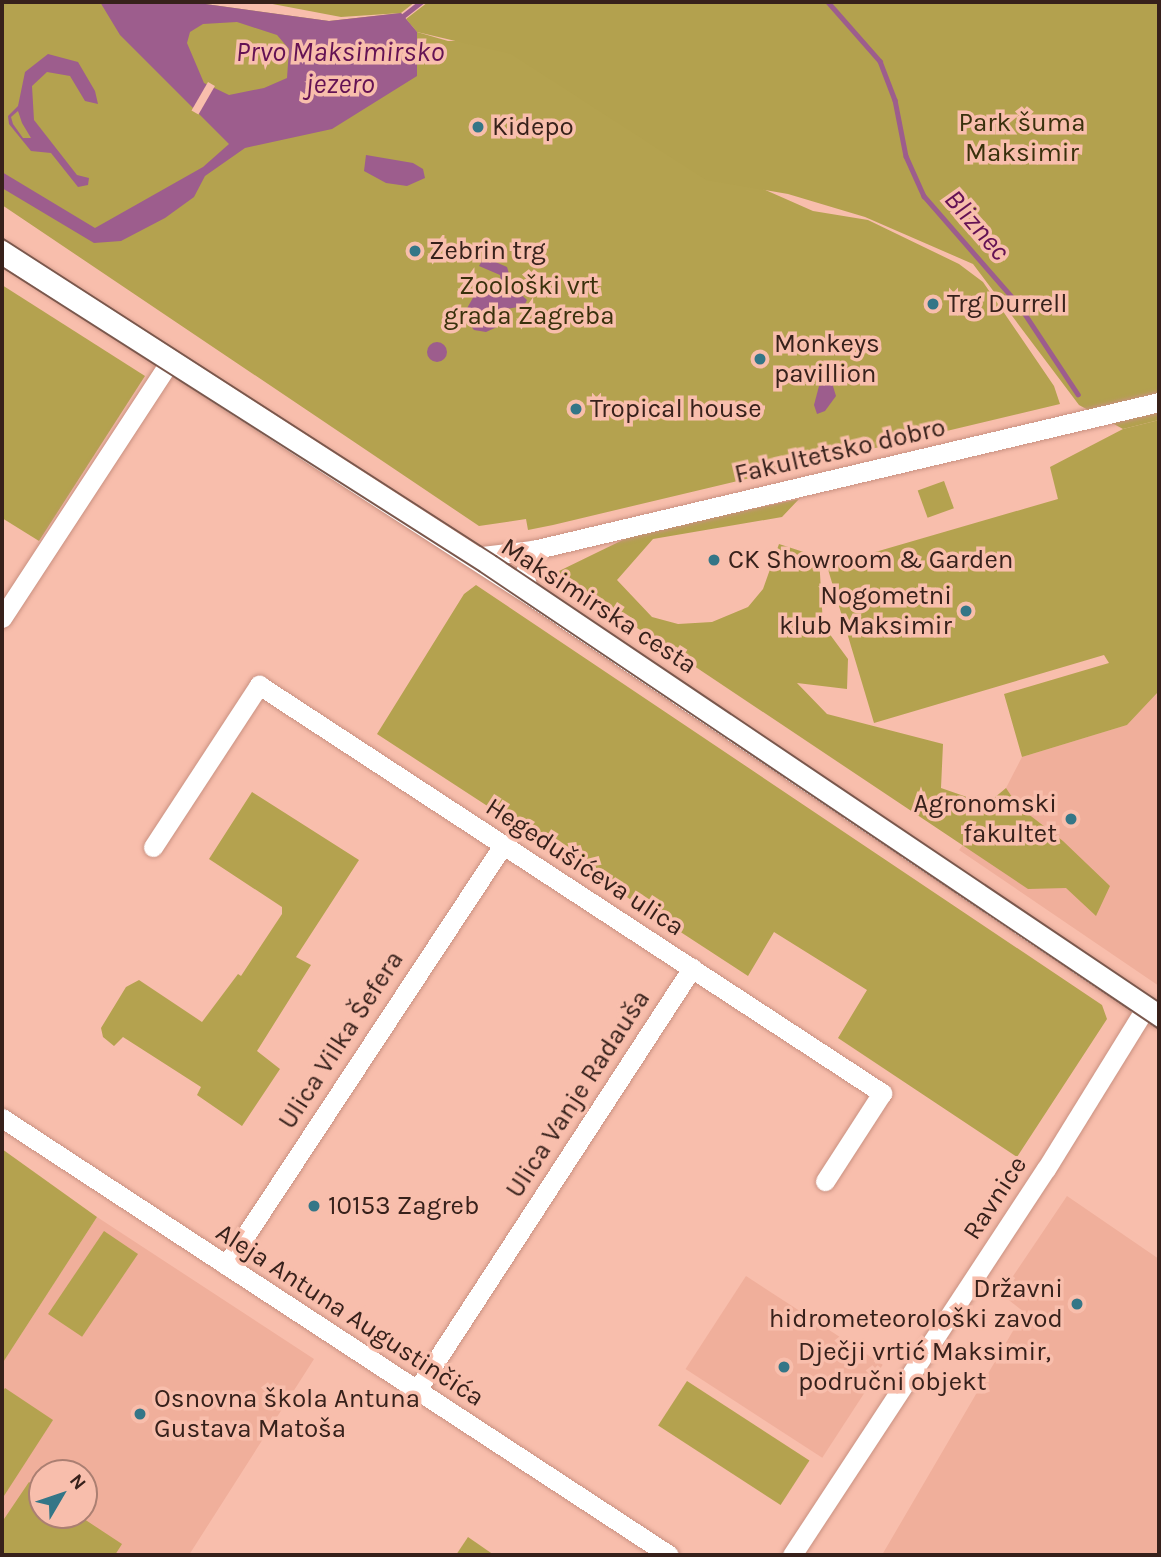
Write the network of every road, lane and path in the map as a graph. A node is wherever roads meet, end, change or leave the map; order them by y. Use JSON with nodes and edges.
{"nodes":[{"id":1,"x":2,"y":252,"type":"edge"},
{"id":2,"x":170,"y":360,"type":"junction"},
{"id":3,"x":1159,"y":402,"type":"edge"},
{"id":4,"x":533,"y":550,"type":"junction"},
{"id":5,"x":474,"y":557,"type":"junction"},
{"id":6,"x":529,"y":592,"type":"junction"},
{"id":7,"x":2,"y":618,"type":"edge"},
{"id":8,"x":503,"y":845,"type":"junction"},
{"id":9,"x":153,"y":847,"type":"dead end"},
{"id":10,"x":692,"y":968,"type":"junction"},
{"id":11,"x":1152,"y":1011,"type":"edge"},
{"id":12,"x":2,"y":1118,"type":"edge"},
{"id":13,"x":825,"y":1181,"type":"dead end"},
{"id":14,"x":226,"y":1265,"type":"junction"},
{"id":15,"x":417,"y":1390,"type":"junction"},
{"id":16,"x":670,"y":1555,"type":"edge"},
{"id":17,"x":792,"y":1555,"type":"edge"}],
"edges":[{"from":1,"to":2,"type":"main road","name":"Maksimirska cesta"},
{"from":2,"to":5,"type":"main road","name":"Maksimirska cesta"},
{"from":2,"to":7,"type":"street"},
{"from":3,"to":4,"type":"street","name":"Fakultetsko dobro"},
{"from":4,"to":5,"type":"street","name":"Fakultetsko dobro"},
{"from":4,"to":6,"type":"street"},
{"from":5,"to":6,"type":"main road","name":"Maksimirska cesta"},
{"from":6,"to":11,"type":"main road","name":"Maksimirska cesta"},
{"from":8,"to":9,"type":"street","name":"Hegedušićeva ulica"},
{"from":8,"to":10,"type":"street","name":"Hegedušićeva ulica"},
{"from":8,"to":14,"type":"street","name":"Ulica Vilka Šefera"},
{"from":10,"to":13,"type":"street","name":"Hegedušićeva ulica"},
{"from":10,"to":15,"type":"street","name":"Ulica Vanje Radauša"},
{"from":11,"to":17,"type":"street","name":"Ravnice"},
{"from":12,"to":14,"type":"street","name":"Aleja Antuna Augustinčića"},
{"from":14,"to":15,"type":"street","name":"Aleja Antuna Augustinčića"},
{"from":15,"to":16,"type":"street","name":"Aleja Antuna Augustinčića"}]}
